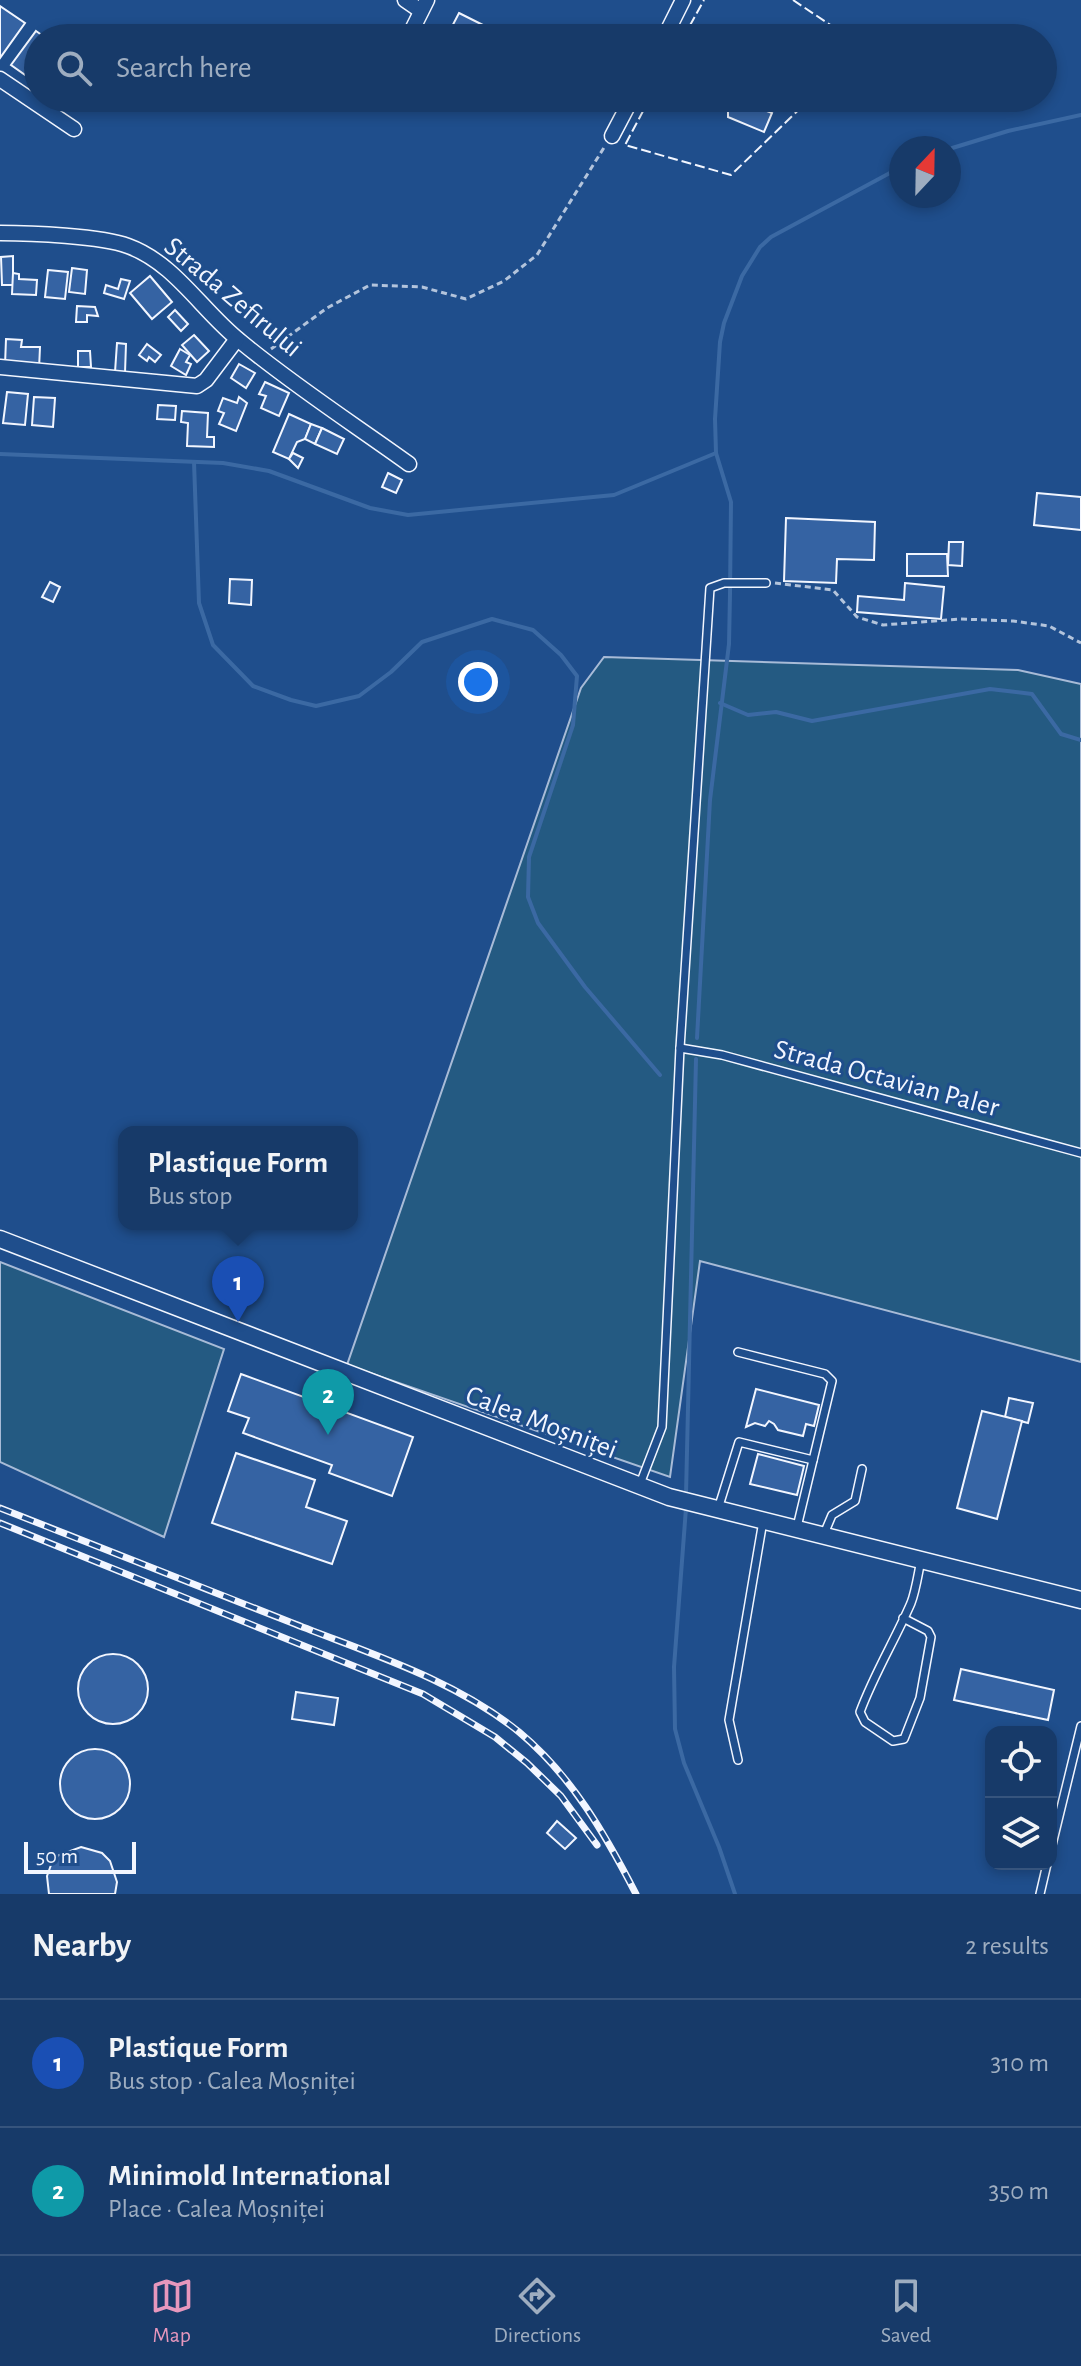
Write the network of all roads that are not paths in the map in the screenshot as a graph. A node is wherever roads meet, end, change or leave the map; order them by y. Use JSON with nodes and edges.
{"nodes":[{"id":1,"x":405,"y":0,"type":"edge"},
{"id":2,"x":683,"y":0,"type":"edge"},
{"id":3,"x":424,"y":5,"type":"edge"},
{"id":4,"x":415,"y":24,"type":"edge"},
{"id":5,"x":671,"y":24,"type":"edge"},
{"id":6,"x":0,"y":79,"type":"edge"},
{"id":7,"x":24,"y":95,"type":"edge"},
{"id":8,"x":49,"y":112,"type":"edge"},
{"id":9,"x":625,"y":112,"type":"edge"},
{"id":10,"x":74,"y":129,"type":"dead end"},
{"id":11,"x":612,"y":136,"type":"road end"},
{"id":12,"x":0,"y":233,"type":"edge"},
{"id":13,"x":237,"y":339,"type":"junction"},
{"id":14,"x":0,"y":367,"type":"edge"},
{"id":15,"x":409,"y":464,"type":"dead end"},
{"id":16,"x":766,"y":583,"type":"road end"},
{"id":17,"x":680,"y":1048,"type":"junction"},
{"id":18,"x":1081,"y":1153,"type":"edge"},
{"id":19,"x":0,"y":1239,"type":"edge"},
{"id":20,"x":738,"y":1352,"type":"dead end"},
{"id":21,"x":813,"y":1460,"type":"junction"},
{"id":22,"x":862,"y":1469,"type":"dead end"},
{"id":23,"x":639,"y":1486,"type":"junction"},
{"id":24,"x":718,"y":1509,"type":"junction"},
{"id":25,"x":763,"y":1519,"type":"junction"},
{"id":26,"x":797,"y":1527,"type":"junction"},
{"id":27,"x":824,"y":1534,"type":"junction"},
{"id":28,"x":922,"y":1558,"type":"junction"},
{"id":29,"x":1081,"y":1600,"type":"edge"},
{"id":30,"x":903,"y":1618,"type":"junction"},
{"id":31,"x":1081,"y":1726,"type":"edge"},
{"id":32,"x":738,"y":1760,"type":"dead end"},
{"id":33,"x":1057,"y":1824,"type":"edge"},
{"id":34,"x":1046,"y":1870,"type":"edge"},
{"id":35,"x":1040,"y":1894,"type":"edge"}],
"edges":[{"from":1,"to":3,"type":"street"},
{"from":2,"to":5,"type":"street"},
{"from":3,"to":4,"type":"street"},
{"from":6,"to":7,"type":"street"},
{"from":8,"to":10,"type":"street"},
{"from":9,"to":11,"type":"street"},
{"from":12,"to":13,"type":"street","name":"Strada Zefirului"},
{"from":13,"to":14,"type":"street"},
{"from":13,"to":15,"type":"street","name":"Strada Zefirului"},
{"from":16,"to":17,"type":"lane"},
{"from":17,"to":18,"type":"lane","name":"Strada Octavian Paler"},
{"from":17,"to":23,"type":"lane"},
{"from":19,"to":23,"type":"street","name":"Calea Moșniței"},
{"from":20,"to":21,"type":"lane"},
{"from":21,"to":24,"type":"lane"},
{"from":21,"to":26,"type":"lane"},
{"from":22,"to":27,"type":"lane"},
{"from":23,"to":24,"type":"street","name":"Calea Moșniței"},
{"from":24,"to":25,"type":"street","name":"Calea Moșniței"},
{"from":25,"to":26,"type":"street","name":"Calea Moșniței"},
{"from":25,"to":32,"type":"lane"},
{"from":26,"to":27,"type":"street","name":"Calea Moșniței"},
{"from":27,"to":28,"type":"street","name":"Calea Moșniței"},
{"from":28,"to":29,"type":"street","name":"Calea Moșniței"},
{"from":28,"to":30,"type":"lane"},
{"from":30,"to":30,"type":"lane"},
{"from":31,"to":33,"type":"lane"},
{"from":34,"to":35,"type":"lane"}]}
